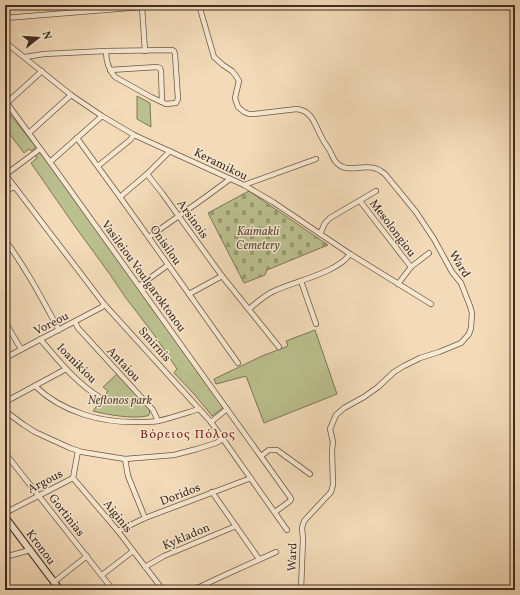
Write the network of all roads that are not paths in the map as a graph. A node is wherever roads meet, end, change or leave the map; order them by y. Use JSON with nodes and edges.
{"nodes":[{"id":1,"x":158,"y":5,"type":"edge"},
{"id":2,"x":199,"y":5,"type":"edge"},
{"id":3,"x":507,"y":5,"type":"edge"},
{"id":4,"x":113,"y":7,"type":"edge"},
{"id":5,"x":142,"y":7,"type":"junction"},
{"id":6,"x":515,"y":10,"type":"edge"},
{"id":7,"x":5,"y":18,"type":"edge"},
{"id":8,"x":5,"y":42,"type":"edge"},
{"id":9,"x":106,"y":51,"type":"junction"},
{"id":10,"x":145,"y":51,"type":"junction"},
{"id":11,"x":25,"y":57,"type":"junction"},
{"id":12,"x":110,"y":70,"type":"junction"},
{"id":13,"x":42,"y":71,"type":"junction"},
{"id":14,"x":71,"y":95,"type":"junction"},
{"id":15,"x":162,"y":102,"type":"junction"},
{"id":16,"x":102,"y":116,"type":"junction"},
{"id":17,"x":29,"y":133,"type":"junction"},
{"id":18,"x":134,"y":135,"type":"junction"},
{"id":19,"x":77,"y":138,"type":"junction"},
{"id":20,"x":40,"y":149,"type":"junction"},
{"id":21,"x":170,"y":151,"type":"junction"},
{"id":22,"x":316,"y":159,"type":"dead end"},
{"id":23,"x":50,"y":162,"type":"junction"},
{"id":24,"x":98,"y":166,"type":"junction"},
{"id":25,"x":5,"y":174,"type":"edge"},
{"id":26,"x":147,"y":174,"type":"junction"},
{"id":27,"x":230,"y":179,"type":"junction"},
{"id":28,"x":244,"y":185,"type":"junction"},
{"id":29,"x":14,"y":187,"type":"junction"},
{"id":30,"x":5,"y":191,"type":"edge"},
{"id":31,"x":376,"y":191,"type":"dead end"},
{"id":32,"x":120,"y":197,"type":"junction"},
{"id":33,"x":360,"y":201,"type":"junction"},
{"id":34,"x":178,"y":216,"type":"junction"},
{"id":35,"x":320,"y":234,"type":"junction"},
{"id":36,"x":149,"y":237,"type":"junction"},
{"id":37,"x":6,"y":243,"type":"edge"},
{"id":38,"x":429,"y":253,"type":"dead end"},
{"id":39,"x":350,"y":254,"type":"junction"},
{"id":40,"x":168,"y":265,"type":"junction"},
{"id":41,"x":410,"y":267,"type":"junction"},
{"id":42,"x":222,"y":276,"type":"junction"},
{"id":43,"x":301,"y":281,"type":"junction"},
{"id":44,"x":398,"y":284,"type":"junction"},
{"id":45,"x":139,"y":286,"type":"junction"},
{"id":46,"x":189,"y":294,"type":"junction"},
{"id":47,"x":104,"y":304,"type":"junction"},
{"id":48,"x":431,"y":304,"type":"dead end"},
{"id":49,"x":249,"y":309,"type":"junction"},
{"id":50,"x":5,"y":322,"type":"edge"},
{"id":51,"x":75,"y":322,"type":"junction"},
{"id":52,"x":316,"y":324,"type":"dead end"},
{"id":53,"x":59,"y":330,"type":"junction"},
{"id":54,"x":40,"y":339,"type":"junction"},
{"id":55,"x":278,"y":347,"type":"dead end"},
{"id":56,"x":21,"y":349,"type":"junction"},
{"id":57,"x":5,"y":358,"type":"edge"},
{"id":58,"x":238,"y":363,"type":"dead end"},
{"id":59,"x":66,"y":369,"type":"junction"},
{"id":60,"x":35,"y":386,"type":"junction"},
{"id":61,"x":101,"y":398,"type":"dead end"},
{"id":62,"x":5,"y":402,"type":"edge"},
{"id":63,"x":200,"y":409,"type":"junction"},
{"id":64,"x":227,"y":409,"type":"junction"},
{"id":65,"x":5,"y":411,"type":"edge"},
{"id":66,"x":158,"y":421,"type":"junction"},
{"id":67,"x":211,"y":422,"type":"junction"},
{"id":68,"x":223,"y":439,"type":"junction"},
{"id":69,"x":78,"y":451,"type":"junction"},
{"id":70,"x":5,"y":452,"type":"edge"},
{"id":71,"x":261,"y":456,"type":"junction"},
{"id":72,"x":125,"y":459,"type":"junction"},
{"id":73,"x":310,"y":474,"type":"dead end"},
{"id":74,"x":73,"y":478,"type":"junction"},
{"id":75,"x":251,"y":478,"type":"junction"},
{"id":76,"x":212,"y":492,"type":"junction"},
{"id":77,"x":39,"y":495,"type":"junction"},
{"id":78,"x":275,"y":512,"type":"junction"},
{"id":79,"x":5,"y":513,"type":"edge"},
{"id":80,"x":5,"y":517,"type":"edge"},
{"id":81,"x":145,"y":518,"type":"junction"},
{"id":82,"x":236,"y":526,"type":"junction"},
{"id":83,"x":287,"y":530,"type":"dead end"},
{"id":84,"x":118,"y":531,"type":"junction"},
{"id":85,"x":30,"y":550,"type":"junction"},
{"id":86,"x":133,"y":551,"type":"junction"},
{"id":87,"x":276,"y":552,"type":"dead end"},
{"id":88,"x":87,"y":556,"type":"junction"},
{"id":89,"x":5,"y":557,"type":"edge"},
{"id":90,"x":259,"y":559,"type":"junction"},
{"id":91,"x":145,"y":567,"type":"junction"},
{"id":92,"x":102,"y":575,"type":"junction"},
{"id":93,"x":54,"y":582,"type":"junction"},
{"id":94,"x":60,"y":590,"type":"edge"},
{"id":95,"x":114,"y":590,"type":"edge"},
{"id":96,"x":163,"y":590,"type":"edge"},
{"id":97,"x":193,"y":590,"type":"edge"},
{"id":98,"x":301,"y":590,"type":"edge"}],
"edges":[{"from":1,"to":5,"type":"street"},
{"from":2,"to":98,"type":"street","name":"Ward"},
{"from":3,"to":6,"type":"street"},
{"from":4,"to":5,"type":"street"},
{"from":4,"to":7,"type":"street"},
{"from":5,"to":10,"type":"street"},
{"from":8,"to":11,"type":"street","name":"Keramikou"},
{"from":9,"to":10,"type":"street"},
{"from":9,"to":11,"type":"street"},
{"from":9,"to":12,"type":"street"},
{"from":10,"to":15,"type":"street"},
{"from":11,"to":13,"type":"street","name":"Keramikou"},
{"from":12,"to":15,"type":"street"},
{"from":12,"to":15,"type":"street"},
{"from":13,"to":14,"type":"street","name":"Keramikou"},
{"from":13,"to":17,"type":"street","name":"Vasileiou Voulgaroktonou"},
{"from":14,"to":16,"type":"street","name":"Keramikou"},
{"from":14,"to":17,"type":"street"},
{"from":16,"to":18,"type":"street","name":"Keramikou"},
{"from":16,"to":19,"type":"street"},
{"from":17,"to":20,"type":"street","name":"Vasileiou Voulgaroktonou"},
{"from":18,"to":21,"type":"street","name":"Keramikou"},
{"from":18,"to":24,"type":"street"},
{"from":19,"to":23,"type":"street"},
{"from":19,"to":24,"type":"street","name":"Onisilou"},
{"from":20,"to":23,"type":"street","name":"Vasileiou Voulgaroktonou"},
{"from":20,"to":25,"type":"street"},
{"from":21,"to":26,"type":"street"},
{"from":21,"to":27,"type":"street","name":"Keramikou"},
{"from":22,"to":28,"type":"street"},
{"from":23,"to":45,"type":"street","name":"Vasileiou Voulgaroktonou"},
{"from":24,"to":32,"type":"street","name":"Onisilou"},
{"from":25,"to":29,"type":"street","name":"Smirnis"},
{"from":26,"to":32,"type":"street"},
{"from":26,"to":34,"type":"street","name":"Arsinois"},
{"from":27,"to":28,"type":"street","name":"Keramikou"},
{"from":27,"to":34,"type":"street"},
{"from":28,"to":35,"type":"street","name":"Keramikou"},
{"from":29,"to":30,"type":"street"},
{"from":29,"to":47,"type":"street","name":"Smirnis"},
{"from":31,"to":33,"type":"street"},
{"from":32,"to":36,"type":"street","name":"Onisilou"},
{"from":33,"to":35,"type":"street"},
{"from":33,"to":41,"type":"street","name":"Mesolongiou"},
{"from":34,"to":36,"type":"street"},
{"from":34,"to":42,"type":"street","name":"Arsinois"},
{"from":35,"to":39,"type":"street","name":"Keramikou"},
{"from":36,"to":40,"type":"street","name":"Onisilou"},
{"from":37,"to":53,"type":"street"},
{"from":38,"to":41,"type":"street"},
{"from":39,"to":43,"type":"street"},
{"from":39,"to":44,"type":"street","name":"Keramikou"},
{"from":40,"to":45,"type":"street"},
{"from":40,"to":46,"type":"street","name":"Onisilou"},
{"from":41,"to":44,"type":"street"},
{"from":42,"to":46,"type":"street"},
{"from":42,"to":49,"type":"street","name":"Arsinois"},
{"from":43,"to":49,"type":"street"},
{"from":43,"to":52,"type":"street"},
{"from":44,"to":48,"type":"street","name":"Keramikou"},
{"from":45,"to":64,"type":"street","name":"Vasileiou Voulgaroktonou"},
{"from":46,"to":58,"type":"street","name":"Onisilou"},
{"from":47,"to":51,"type":"street","name":"Voreou"},
{"from":47,"to":63,"type":"street","name":"Smirnis"},
{"from":49,"to":55,"type":"street","name":"Arsinois"},
{"from":50,"to":56,"type":"street"},
{"from":51,"to":53,"type":"street","name":"Voreou"},
{"from":51,"to":66,"type":"street","name":"Antaiou"},
{"from":53,"to":54,"type":"street","name":"Voreou"},
{"from":54,"to":56,"type":"street","name":"Voreou"},
{"from":54,"to":59,"type":"street","name":"Ioanikiou"},
{"from":56,"to":57,"type":"street","name":"Voreou"},
{"from":59,"to":60,"type":"street"},
{"from":59,"to":61,"type":"street","name":"Ioanikiou"},
{"from":60,"to":62,"type":"street"},
{"from":60,"to":66,"type":"street"},
{"from":63,"to":66,"type":"street"},
{"from":63,"to":67,"type":"street","name":"Smirnis"},
{"from":64,"to":67,"type":"street"},
{"from":64,"to":71,"type":"street","name":"Vasileiou Voulgaroktonou"},
{"from":65,"to":69,"type":"street"},
{"from":67,"to":68,"type":"street","name":"Smirnis"},
{"from":68,"to":72,"type":"street"},
{"from":68,"to":75,"type":"street","name":"Smirnis"},
{"from":69,"to":72,"type":"street"},
{"from":69,"to":74,"type":"street"},
{"from":70,"to":77,"type":"street","name":"Gortinias"},
{"from":71,"to":73,"type":"street"},
{"from":71,"to":78,"type":"street","name":"Vasileiou Voulgaroktonou"},
{"from":72,"to":81,"type":"street"},
{"from":74,"to":77,"type":"street","name":"Argous"},
{"from":74,"to":84,"type":"street","name":"Aiginis"},
{"from":75,"to":76,"type":"street","name":"Doridos"},
{"from":75,"to":78,"type":"street","name":"Smirnis"},
{"from":76,"to":81,"type":"street","name":"Doridos"},
{"from":76,"to":82,"type":"street"},
{"from":77,"to":79,"type":"street","name":"Argous"},
{"from":77,"to":88,"type":"street","name":"Gortinias"},
{"from":78,"to":83,"type":"street","name":"Smirnis"},
{"from":80,"to":85,"type":"street","name":"Kronou"},
{"from":81,"to":84,"type":"street","name":"Doridos"},
{"from":82,"to":90,"type":"street"},
{"from":82,"to":91,"type":"street","name":"Kykladon"},
{"from":84,"to":86,"type":"street","name":"Aiginis"},
{"from":85,"to":89,"type":"street"},
{"from":85,"to":93,"type":"street","name":"Kronou"},
{"from":86,"to":91,"type":"street","name":"Aiginis"},
{"from":86,"to":92,"type":"street"},
{"from":87,"to":90,"type":"street"},
{"from":88,"to":92,"type":"street","name":"Gortinias"},
{"from":88,"to":93,"type":"street"},
{"from":90,"to":97,"type":"street"},
{"from":91,"to":96,"type":"street","name":"Aiginis"},
{"from":92,"to":95,"type":"street","name":"Gortinias"},
{"from":93,"to":94,"type":"street","name":"Kronou"}]}
